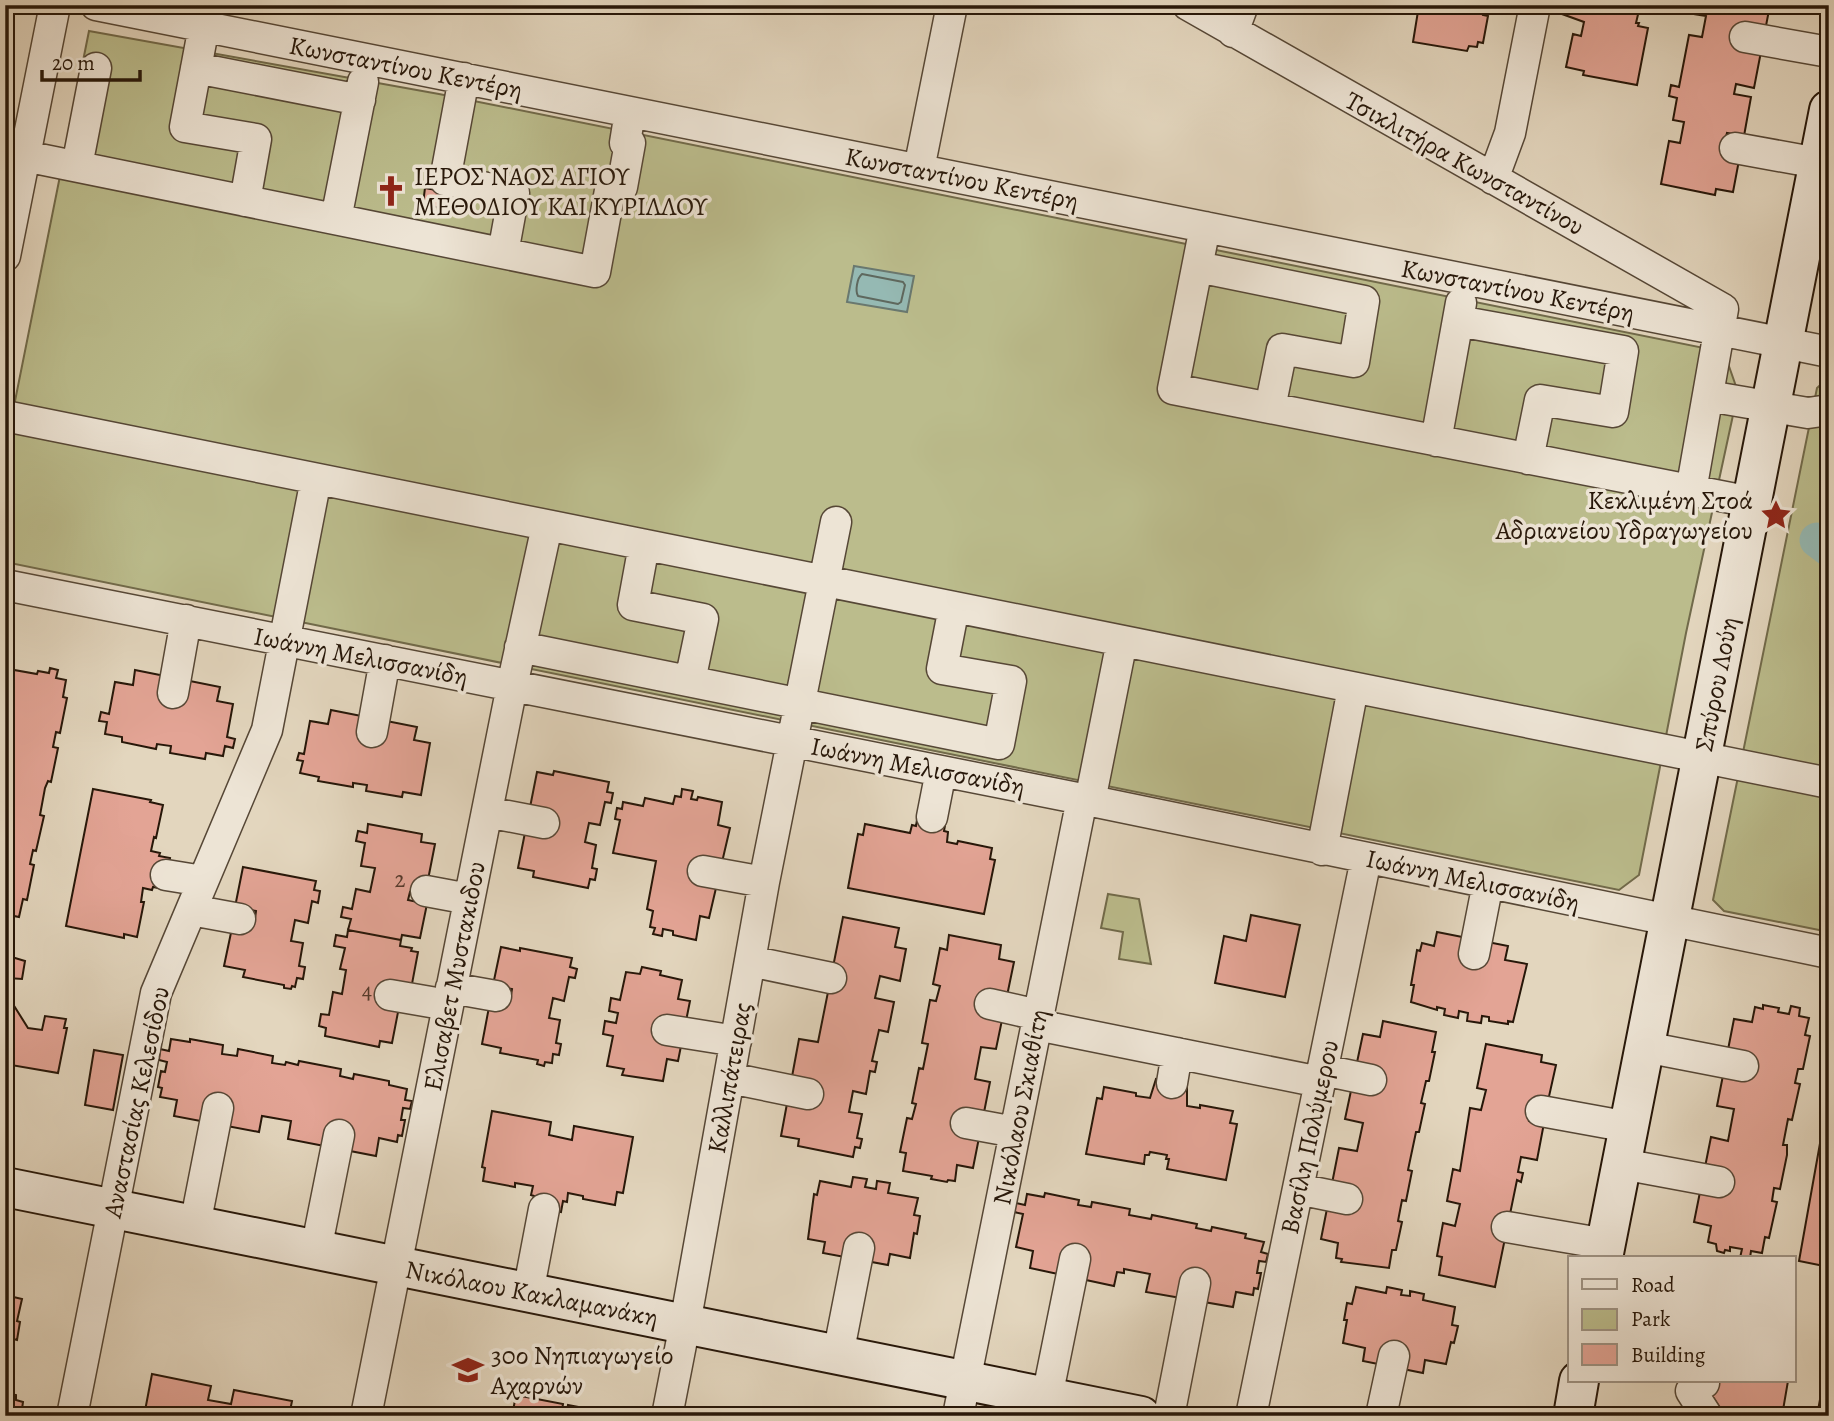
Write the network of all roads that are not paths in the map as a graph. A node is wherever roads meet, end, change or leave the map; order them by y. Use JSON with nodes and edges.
{"nodes":[{"id":1,"x":55,"y":5,"type":"edge"},
{"id":2,"x":96,"y":5,"type":"edge"},
{"id":3,"x":952,"y":5,"type":"edge"},
{"id":4,"x":1188,"y":5,"type":"edge"},
{"id":5,"x":1535,"y":5,"type":"edge"},
{"id":6,"x":1238,"y":18,"type":"edge"},
{"id":7,"x":204,"y":26,"type":"junction"},
{"id":8,"x":1745,"y":37,"type":"dead end"},
{"id":9,"x":1829,"y":51,"type":"edge"},
{"id":10,"x":368,"y":60,"type":"junction"},
{"id":11,"x":96,"y":68,"type":"dead end"},
{"id":12,"x":196,"y":68,"type":"junction"},
{"id":13,"x":464,"y":78,"type":"junction"},
{"id":14,"x":360,"y":100,"type":"junction"},
{"id":15,"x":1829,"y":110,"type":"edge"},
{"id":16,"x":630,"y":112,"type":"junction"},
{"id":17,"x":1735,"y":148,"type":"dead end"},
{"id":18,"x":15,"y":154,"type":"edge"},
{"id":19,"x":1818,"y":163,"type":"junction"},
{"id":20,"x":77,"y":166,"type":"junction"},
{"id":21,"x":919,"y":169,"type":"junction"},
{"id":22,"x":1493,"y":178,"type":"junction"},
{"id":23,"x":245,"y":201,"type":"junction"},
{"id":24,"x":336,"y":219,"type":"junction"},
{"id":25,"x":1205,"y":227,"type":"junction"},
{"id":26,"x":1817,"y":233,"type":"edge"},
{"id":27,"x":503,"y":253,"type":"junction"},
{"id":28,"x":5,"y":256,"type":"edge"},
{"id":29,"x":1198,"y":267,"type":"junction"},
{"id":30,"x":1465,"y":280,"type":"junction"},
{"id":31,"x":1458,"y":321,"type":"junction"},
{"id":32,"x":1720,"y":331,"type":"junction"},
{"id":33,"x":1783,"y":342,"type":"junction"},
{"id":34,"x":1829,"y":352,"type":"edge"},
{"id":35,"x":1708,"y":396,"type":"junction"},
{"id":36,"x":1770,"y":406,"type":"junction"},
{"id":37,"x":1270,"y":408,"type":"junction"},
{"id":38,"x":1829,"y":410,"type":"edge"},
{"id":39,"x":5,"y":416,"type":"edge"},
{"id":40,"x":1436,"y":441,"type":"junction"},
{"id":41,"x":1528,"y":459,"type":"junction"},
{"id":42,"x":316,"y":479,"type":"junction"},
{"id":43,"x":1691,"y":491,"type":"junction"},
{"id":44,"x":1751,"y":502,"type":"junction"},
{"id":45,"x":836,"y":522,"type":"dead end"},
{"id":46,"x":547,"y":526,"type":"junction"},
{"id":47,"x":644,"y":545,"type":"junction"},
{"id":48,"x":825,"y":581,"type":"junction"},
{"id":49,"x":5,"y":584,"type":"edge"},
{"id":50,"x":954,"y":607,"type":"junction"},
{"id":51,"x":186,"y":620,"type":"junction"},
{"id":52,"x":283,"y":640,"type":"junction"},
{"id":53,"x":1122,"y":641,"type":"junction"},
{"id":54,"x":520,"y":647,"type":"junction"},
{"id":55,"x":386,"y":660,"type":"junction"},
{"id":56,"x":690,"y":681,"type":"junction"},
{"id":57,"x":512,"y":686,"type":"junction"},
{"id":58,"x":1353,"y":688,"type":"junction"},
{"id":59,"x":173,"y":692,"type":"dead end"},
{"id":60,"x":801,"y":702,"type":"junction"},
{"id":61,"x":372,"y":732,"type":"dead end"},
{"id":62,"x":793,"y":741,"type":"junction"},
{"id":63,"x":1702,"y":757,"type":"junction"},
{"id":64,"x":941,"y":771,"type":"junction"},
{"id":65,"x":1829,"y":783,"type":"edge"},
{"id":66,"x":1086,"y":800,"type":"junction"},
{"id":67,"x":486,"y":812,"type":"junction"},
{"id":68,"x":932,"y":817,"type":"dead end"},
{"id":69,"x":544,"y":823,"type":"dead end"},
{"id":70,"x":1322,"y":850,"type":"junction"},
{"id":71,"x":1366,"y":859,"type":"junction"},
{"id":72,"x":703,"y":871,"type":"dead end"},
{"id":73,"x":166,"y":875,"type":"dead end"},
{"id":74,"x":203,"y":881,"type":"junction"},
{"id":75,"x":764,"y":882,"type":"junction"},
{"id":76,"x":1488,"y":883,"type":"junction"},
{"id":77,"x":426,"y":891,"type":"dead end"},
{"id":78,"x":469,"y":899,"type":"junction"},
{"id":79,"x":191,"y":910,"type":"junction"},
{"id":80,"x":240,"y":919,"type":"dead end"},
{"id":81,"x":1670,"y":922,"type":"junction"},
{"id":82,"x":1829,"y":953,"type":"edge"},
{"id":83,"x":1474,"y":954,"type":"dead end"},
{"id":84,"x":750,"y":961,"type":"junction"},
{"id":85,"x":831,"y":978,"type":"dead end"},
{"id":86,"x":390,"y":995,"type":"dead end"},
{"id":87,"x":449,"y":996,"type":"junction"},
{"id":88,"x":496,"y":996,"type":"dead end"},
{"id":89,"x":990,"y":1004,"type":"dead end"},
{"id":90,"x":1037,"y":1020,"type":"junction"},
{"id":91,"x":667,"y":1030,"type":"dead end"},
{"id":92,"x":736,"y":1041,"type":"junction"},
{"id":93,"x":1645,"y":1047,"type":"junction"},
{"id":94,"x":1177,"y":1053,"type":"junction"},
{"id":95,"x":1743,"y":1066,"type":"dead end"},
{"id":96,"x":1322,"y":1076,"type":"junction"},
{"id":97,"x":730,"y":1078,"type":"junction"},
{"id":98,"x":1371,"y":1080,"type":"dead end"},
{"id":99,"x":1172,"y":1083,"type":"dead end"},
{"id":100,"x":808,"y":1094,"type":"dead end"},
{"id":101,"x":218,"y":1108,"type":"dead end"},
{"id":102,"x":1541,"y":1111,"type":"dead end"},
{"id":103,"x":966,"y":1123,"type":"dead end"},
{"id":104,"x":1629,"y":1127,"type":"junction"},
{"id":105,"x":1015,"y":1132,"type":"junction"},
{"id":106,"x":340,"y":1135,"type":"dead end"},
{"id":107,"x":1622,"y":1164,"type":"junction"},
{"id":108,"x":1719,"y":1182,"type":"dead end"},
{"id":109,"x":5,"y":1187,"type":"edge"},
{"id":110,"x":1298,"y":1189,"type":"junction"},
{"id":111,"x":1347,"y":1199,"type":"dead end"},
{"id":112,"x":114,"y":1209,"type":"junction"},
{"id":113,"x":544,"y":1209,"type":"dead end"},
{"id":114,"x":195,"y":1225,"type":"junction"},
{"id":115,"x":1507,"y":1227,"type":"dead end"},
{"id":116,"x":859,"y":1248,"type":"dead end"},
{"id":117,"x":316,"y":1250,"type":"junction"},
{"id":118,"x":1605,"y":1251,"type":"edge"},
{"id":119,"x":1075,"y":1259,"type":"dead end"},
{"id":120,"x":396,"y":1266,"type":"junction"},
{"id":121,"x":1195,"y":1283,"type":"dead end"},
{"id":122,"x":528,"y":1293,"type":"junction"},
{"id":123,"x":685,"y":1324,"type":"junction"},
{"id":124,"x":838,"y":1355,"type":"junction"},
{"id":125,"x":1394,"y":1356,"type":"dead end"},
{"id":126,"x":1579,"y":1382,"type":"edge"},
{"id":127,"x":1704,"y":1382,"type":"dead end"},
{"id":128,"x":1047,"y":1397,"type":"junction"},
{"id":129,"x":962,"y":1398,"type":"edge"},
{"id":130,"x":72,"y":1416,"type":"edge"},
{"id":131,"x":366,"y":1416,"type":"edge"},
{"id":132,"x":667,"y":1416,"type":"edge"},
{"id":133,"x":1140,"y":1416,"type":"edge"},
{"id":134,"x":1169,"y":1416,"type":"edge"},
{"id":135,"x":1251,"y":1416,"type":"edge"},
{"id":136,"x":1381,"y":1416,"type":"edge"},
{"id":137,"x":1573,"y":1416,"type":"edge"},
{"id":138,"x":1707,"y":1416,"type":"edge"}],
"edges":[{"from":1,"to":18,"type":"street"},
{"from":2,"to":7,"type":"street","name":"Κωνσταντίνου Κεντέρη"},
{"from":3,"to":21,"type":"street"},
{"from":4,"to":6,"type":"street","name":"Τσικλιτήρα Κωνσταντίνου"},
{"from":5,"to":22,"type":"street"},
{"from":6,"to":22,"type":"street","name":"Τσικλιτήρα Κωνσταντίνου"},
{"from":7,"to":10,"type":"street","name":"Κωνσταντίνου Κεντέρη"},
{"from":7,"to":12,"type":"street"},
{"from":8,"to":9,"type":"street"},
{"from":10,"to":13,"type":"street","name":"Κωνσταντίνου Κεντέρη"},
{"from":10,"to":14,"type":"street"},
{"from":11,"to":20,"type":"street"},
{"from":12,"to":14,"type":"street"},
{"from":12,"to":23,"type":"street"},
{"from":13,"to":16,"type":"street","name":"Κωνσταντίνου Κεντέρη"},
{"from":13,"to":27,"type":"street"},
{"from":14,"to":24,"type":"street"},
{"from":15,"to":19,"type":"street","name":"Σπύρου Λούη"},
{"from":16,"to":21,"type":"street","name":"Κωνσταντίνου Κεντέρη"},
{"from":16,"to":27,"type":"street"},
{"from":17,"to":19,"type":"street"},
{"from":18,"to":20,"type":"street"},
{"from":18,"to":28,"type":"street"},
{"from":19,"to":26,"type":"street","name":"Σπύρου Λούη"},
{"from":20,"to":23,"type":"street"},
{"from":21,"to":25,"type":"street","name":"Κωνσταντίνου Κεντέρη"},
{"from":22,"to":32,"type":"street","name":"Τσικλιτήρα Κωνσταντίνου"},
{"from":23,"to":24,"type":"street"},
{"from":24,"to":27,"type":"street"},
{"from":25,"to":29,"type":"street"},
{"from":25,"to":30,"type":"street","name":"Κωνσταντίνου Κεντέρη"},
{"from":26,"to":33,"type":"street","name":"Σπύρου Λούη"},
{"from":29,"to":37,"type":"street"},
{"from":29,"to":37,"type":"street"},
{"from":30,"to":31,"type":"street"},
{"from":30,"to":32,"type":"street","name":"Κωνσταντίνου Κεντέρη"},
{"from":31,"to":40,"type":"street"},
{"from":31,"to":41,"type":"street"},
{"from":32,"to":33,"type":"street","name":"Κωνσταντίνου Κεντέρη"},
{"from":32,"to":35,"type":"street"},
{"from":33,"to":34,"type":"street","name":"Κωνσταντίνου Κεντέρη"},
{"from":33,"to":36,"type":"street","name":"Σπύρου Λούη"},
{"from":35,"to":36,"type":"street"},
{"from":35,"to":43,"type":"street"},
{"from":36,"to":38,"type":"street"},
{"from":36,"to":44,"type":"street","name":"Σπύρου Λούη"},
{"from":37,"to":40,"type":"street"},
{"from":39,"to":42,"type":"street"},
{"from":40,"to":41,"type":"street"},
{"from":41,"to":43,"type":"street"},
{"from":42,"to":46,"type":"street"},
{"from":42,"to":52,"type":"street","name":"Αναστασίας Κελεσίδου"},
{"from":43,"to":44,"type":"street"},
{"from":44,"to":63,"type":"street","name":"Σπύρου Λούη"},
{"from":45,"to":48,"type":"street","name":"Καλλιπάτειρας"},
{"from":46,"to":47,"type":"street"},
{"from":46,"to":54,"type":"street","name":"Ελισαβετ Μυστακιδου"},
{"from":47,"to":48,"type":"street"},
{"from":47,"to":56,"type":"street"},
{"from":48,"to":50,"type":"street"},
{"from":48,"to":60,"type":"street","name":"Καλλιπάτειρας"},
{"from":49,"to":51,"type":"street","name":"Ιωάννη Μελισσανίδη"},
{"from":50,"to":53,"type":"street"},
{"from":50,"to":60,"type":"street"},
{"from":51,"to":52,"type":"street","name":"Ιωάννη Μελισσανίδη"},
{"from":51,"to":59,"type":"street"},
{"from":52,"to":55,"type":"street","name":"Ιωάννη Μελισσανίδη"},
{"from":52,"to":74,"type":"street","name":"Αναστασίας Κελεσίδου"},
{"from":53,"to":58,"type":"street"},
{"from":53,"to":66,"type":"street","name":"Νικόλαου Σκιαθίτη"},
{"from":54,"to":56,"type":"street"},
{"from":54,"to":57,"type":"street","name":"Ελισαβετ Μυστακιδου"},
{"from":55,"to":57,"type":"street","name":"Ιωάννη Μελισσανίδη"},
{"from":55,"to":61,"type":"street"},
{"from":56,"to":60,"type":"street"},
{"from":57,"to":62,"type":"street","name":"Ιωάννη Μελισσανίδη"},
{"from":57,"to":67,"type":"street","name":"Ελισαβετ Μυστακιδου"},
{"from":58,"to":63,"type":"street"},
{"from":58,"to":70,"type":"street"},
{"from":60,"to":62,"type":"street","name":"Καλλιπάτειρας"},
{"from":62,"to":64,"type":"street","name":"Ιωάννη Μελισσανίδη"},
{"from":62,"to":75,"type":"street","name":"Καλλιπάτειρας"},
{"from":63,"to":65,"type":"street"},
{"from":63,"to":81,"type":"street","name":"Σπύρου Λούη"},
{"from":64,"to":66,"type":"street","name":"Ιωάννη Μελισσανίδη"},
{"from":64,"to":68,"type":"street"},
{"from":66,"to":70,"type":"street","name":"Ιωάννη Μελισσανίδη"},
{"from":66,"to":90,"type":"street","name":"Νικόλαου Σκιαθίτη"},
{"from":67,"to":69,"type":"street"},
{"from":67,"to":78,"type":"street","name":"Ελισαβετ Μυστακιδου"},
{"from":70,"to":71,"type":"street","name":"Ιωάννη Μελισσανίδη"},
{"from":71,"to":76,"type":"street","name":"Ιωάννη Μελισσανίδη"},
{"from":71,"to":96,"type":"street","name":"Βασίλη Πολύμερου"},
{"from":72,"to":75,"type":"street"},
{"from":73,"to":74,"type":"street"},
{"from":74,"to":79,"type":"street","name":"Αναστασίας Κελεσίδου"},
{"from":75,"to":84,"type":"street","name":"Καλλιπάτειρας"},
{"from":76,"to":81,"type":"street","name":"Ιωάννη Μελισσανίδη"},
{"from":76,"to":83,"type":"street"},
{"from":77,"to":78,"type":"street"},
{"from":78,"to":87,"type":"street","name":"Ελισαβετ Μυστακιδου"},
{"from":79,"to":80,"type":"street"},
{"from":79,"to":112,"type":"street","name":"Αναστασίας Κελεσίδου"},
{"from":81,"to":82,"type":"street","name":"Ιωάννη Μελισσανίδη"},
{"from":81,"to":93,"type":"street","name":"Σπύρου Λούη"},
{"from":84,"to":85,"type":"street"},
{"from":84,"to":92,"type":"street","name":"Καλλιπάτειρας"},
{"from":86,"to":87,"type":"street"},
{"from":87,"to":88,"type":"street"},
{"from":87,"to":120,"type":"street","name":"Ελισαβετ Μυστακιδου"},
{"from":89,"to":90,"type":"street"},
{"from":90,"to":94,"type":"street"},
{"from":90,"to":105,"type":"street","name":"Νικόλαου Σκιαθίτη"},
{"from":91,"to":92,"type":"street"},
{"from":92,"to":97,"type":"street","name":"Καλλιπάτειρας"},
{"from":93,"to":95,"type":"street"},
{"from":93,"to":104,"type":"street","name":"Σπύρου Λούη"},
{"from":94,"to":96,"type":"street"},
{"from":94,"to":99,"type":"street"},
{"from":96,"to":98,"type":"street"},
{"from":96,"to":110,"type":"street","name":"Βασίλη Πολύμερου"},
{"from":97,"to":100,"type":"street"},
{"from":97,"to":123,"type":"street","name":"Καλλιπάτειρας"},
{"from":101,"to":114,"type":"street"},
{"from":102,"to":104,"type":"street"},
{"from":103,"to":105,"type":"street"},
{"from":104,"to":107,"type":"street","name":"Σπύρου Λούη"},
{"from":105,"to":129,"type":"street","name":"Νικόλαου Σκιαθίτη"},
{"from":106,"to":117,"type":"street"},
{"from":107,"to":108,"type":"street"},
{"from":107,"to":118,"type":"street","name":"Σπύρου Λούη"},
{"from":109,"to":112,"type":"street","name":"Νικόλαου Κακλαμανάκη"},
{"from":110,"to":111,"type":"street"},
{"from":110,"to":135,"type":"street","name":"Βασίλη Πολύμερου"},
{"from":112,"to":114,"type":"street","name":"Νικόλαου Κακλαμανάκη"},
{"from":112,"to":130,"type":"street","name":"Αναστασίας Κελεσίδου"},
{"from":113,"to":122,"type":"street"},
{"from":114,"to":117,"type":"street","name":"Νικόλαου Κακλαμανάκη"},
{"from":115,"to":118,"type":"street"},
{"from":116,"to":124,"type":"street"},
{"from":117,"to":120,"type":"street","name":"Νικόλαου Κακλαμανάκη"},
{"from":119,"to":128,"type":"street"},
{"from":120,"to":122,"type":"street","name":"Νικόλαου Κακλαμανάκη"},
{"from":120,"to":131,"type":"street","name":"Ελισαβετ Μυστακιδου"},
{"from":121,"to":134,"type":"street"},
{"from":122,"to":123,"type":"street","name":"Νικόλαου Κακλαμανάκη"},
{"from":123,"to":124,"type":"street","name":"Νικόλαου Κακλαμανάκη"},
{"from":123,"to":132,"type":"street","name":"Καλλιπάτειρας"},
{"from":124,"to":129,"type":"street","name":"Νικόλαου Κακλαμανάκη"},
{"from":125,"to":136,"type":"street"},
{"from":126,"to":137,"type":"street"},
{"from":127,"to":138,"type":"street"},
{"from":128,"to":129,"type":"street","name":"Νικόλαου Κακλαμανάκη"},
{"from":128,"to":133,"type":"street","name":"Νικόλαου Κακλαμανάκη"}]}
